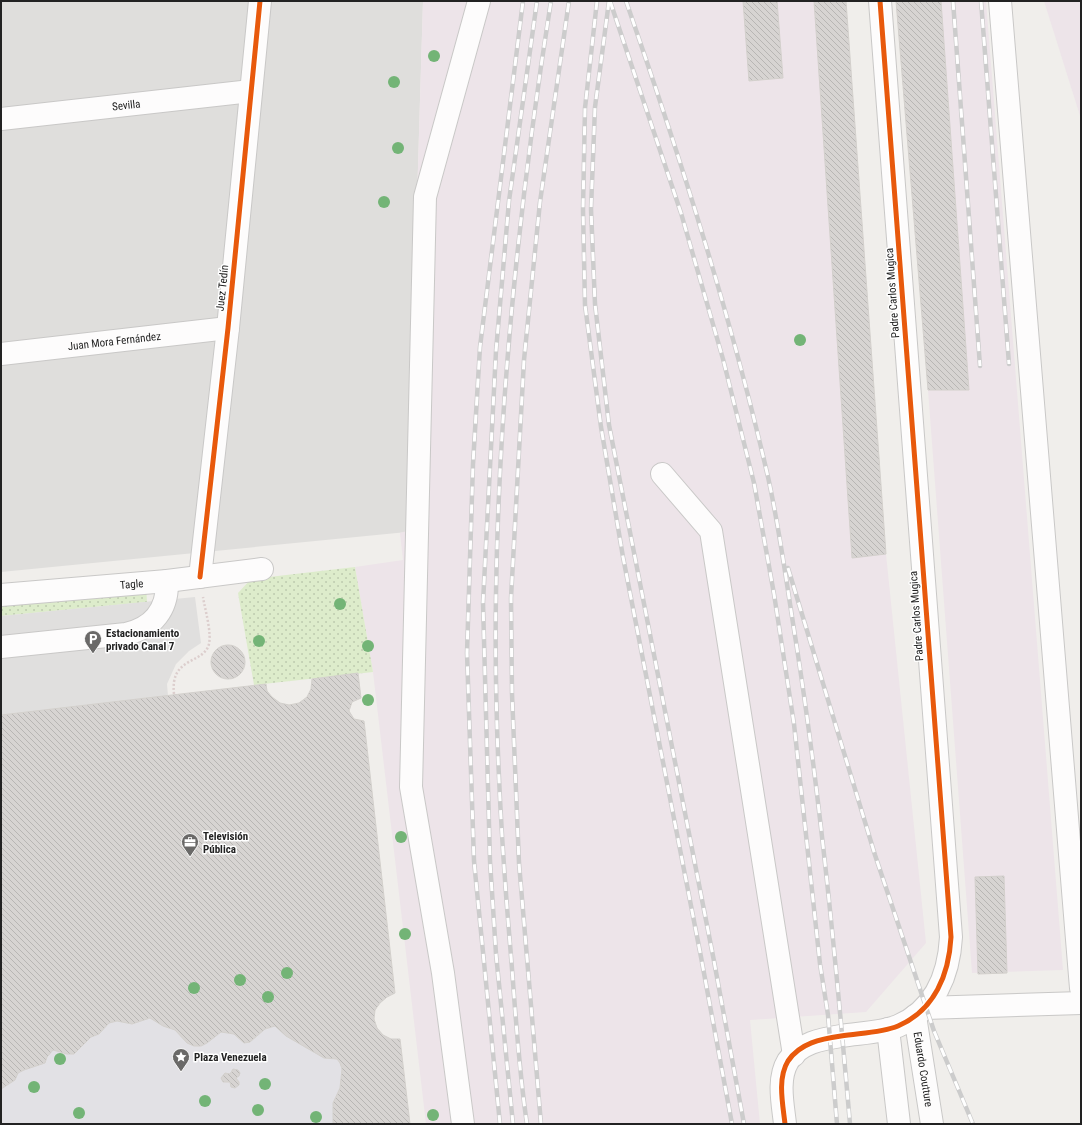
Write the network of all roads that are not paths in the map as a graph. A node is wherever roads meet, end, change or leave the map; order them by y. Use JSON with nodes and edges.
{"nodes":[{"id":1,"x":260,"y":1,"type":"edge"},
{"id":2,"x":479,"y":1,"type":"edge"},
{"id":3,"x":880,"y":1,"type":"edge"},
{"id":4,"x":1000,"y":1,"type":"edge"},
{"id":5,"x":251,"y":91,"type":"junction"},
{"id":6,"x":1,"y":119,"type":"edge"},
{"id":7,"x":228,"y":328,"type":"junction"},
{"id":8,"x":1,"y":354,"type":"edge"},
{"id":9,"x":662,"y":474,"type":"dead end"},
{"id":10,"x":262,"y":569,"type":"dead end"},
{"id":11,"x":200,"y":577,"type":"junction"},
{"id":12,"x":166,"y":581,"type":"junction"},
{"id":13,"x":1,"y":595,"type":"edge"},
{"id":14,"x":1,"y":647,"type":"edge"},
{"id":15,"x":1081,"y":988,"type":"edge"},
{"id":16,"x":1081,"y":1003,"type":"edge"},
{"id":17,"x":920,"y":1012,"type":"junction"},
{"id":18,"x":888,"y":1029,"type":"junction"},
{"id":19,"x":794,"y":1055,"type":"junction"},
{"id":20,"x":925,"y":1076,"type":"junction"},
{"id":21,"x":463,"y":1124,"type":"edge"},
{"id":22,"x":785,"y":1124,"type":"edge"},
{"id":23,"x":900,"y":1124,"type":"edge"},
{"id":24,"x":932,"y":1124,"type":"edge"},
{"id":25,"x":947,"y":1124,"type":"edge"}],
"edges":[{"from":1,"to":5,"type":"street","name":"Juez Tedín"},
{"from":2,"to":21,"type":"street"},
{"from":3,"to":17,"type":"street","name":"Padre Carlos Mugica"},
{"from":4,"to":15,"type":"street"},
{"from":5,"to":6,"type":"street","name":"Sevilla"},
{"from":5,"to":7,"type":"street","name":"Juez Tedín"},
{"from":7,"to":8,"type":"street","name":"Juan Mora Fernández"},
{"from":7,"to":11,"type":"street","name":"Juez Tedín"},
{"from":9,"to":19,"type":"street"},
{"from":10,"to":11,"type":"street","name":"Tagle"},
{"from":11,"to":12,"type":"street","name":"Tagle"},
{"from":12,"to":13,"type":"street","name":"Tagle"},
{"from":12,"to":14,"type":"street"},
{"from":16,"to":17,"type":"street"},
{"from":17,"to":18,"type":"street","name":"Padre Carlos Mugica"},
{"from":17,"to":20,"type":"street","name":"Eduardo Coutture"},
{"from":18,"to":19,"type":"street","name":"Padre Carlos Mugica"},
{"from":18,"to":23,"type":"street"},
{"from":19,"to":22,"type":"street","name":"Padre Carlos Mugica"},
{"from":20,"to":24,"type":"street","name":"Eduardo Coutture"},
{"from":20,"to":25,"type":"street"}]}
